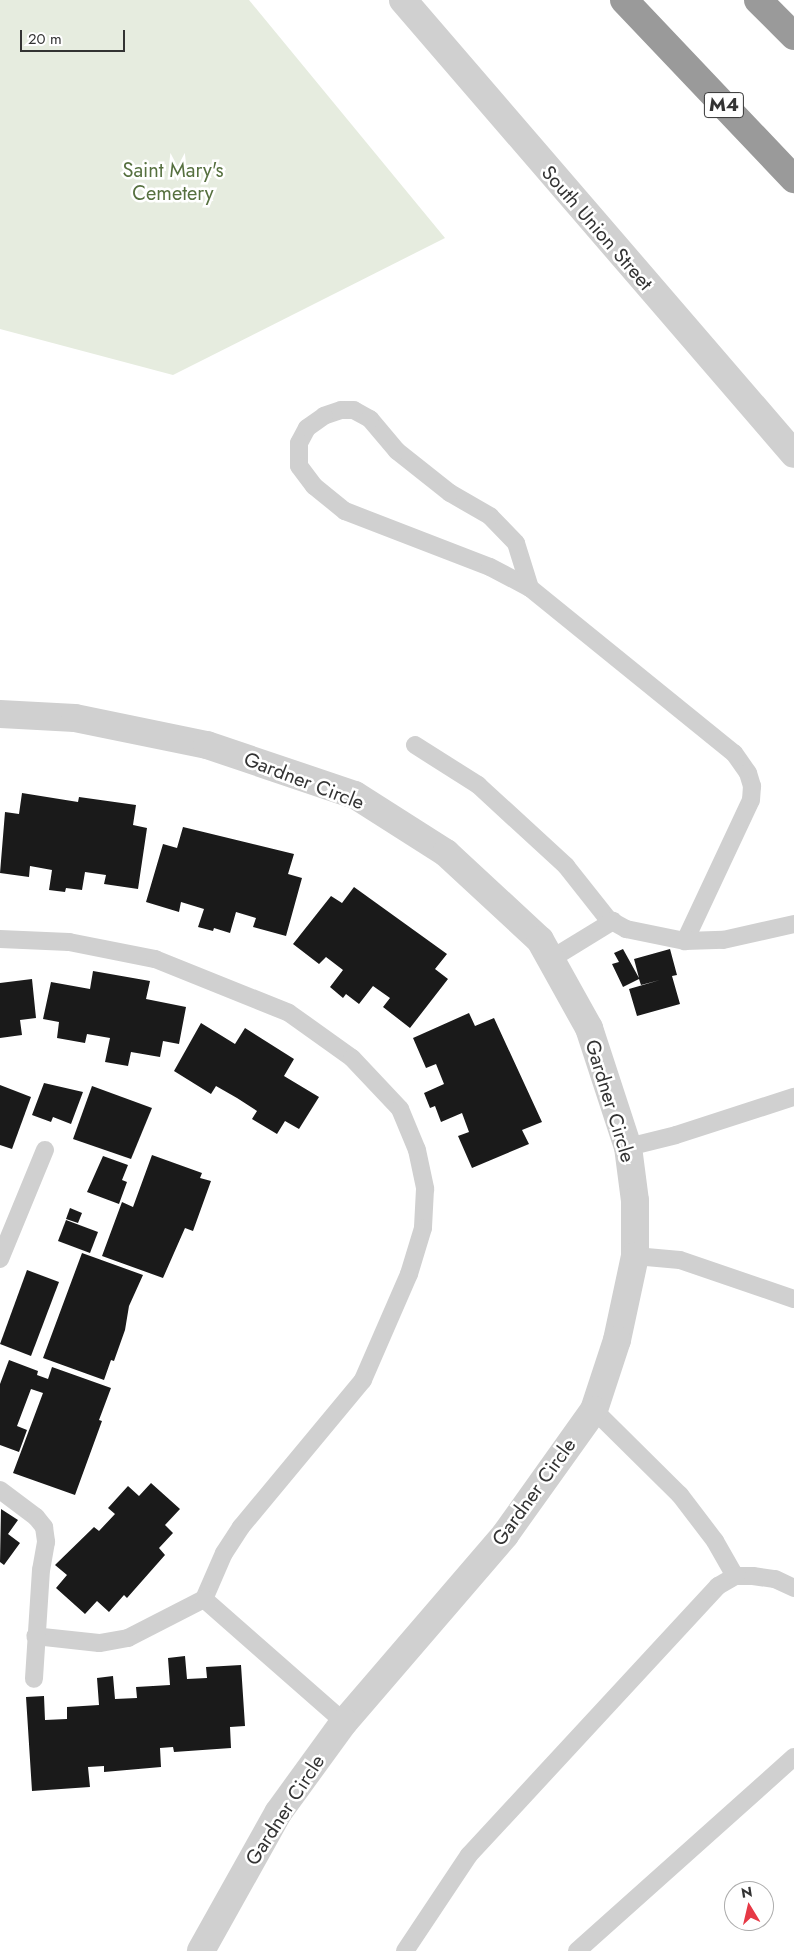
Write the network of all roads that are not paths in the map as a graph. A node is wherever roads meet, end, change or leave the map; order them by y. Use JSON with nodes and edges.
{"nodes":[{"id":1,"x":403,"y":0,"type":"edge"},
{"id":2,"x":624,"y":0,"type":"edge"},
{"id":3,"x":758,"y":0,"type":"edge"},
{"id":4,"x":794,"y":36,"type":"edge"},
{"id":5,"x":794,"y":180,"type":"edge"},
{"id":6,"x":794,"y":454,"type":"edge"},
{"id":7,"x":530,"y":588,"type":"junction"},
{"id":8,"x":0,"y":714,"type":"edge"},
{"id":9,"x":415,"y":745,"type":"dead end"},
{"id":10,"x":613,"y":921,"type":"junction"},
{"id":11,"x":794,"y":924,"type":"edge"},
{"id":12,"x":0,"y":939,"type":"edge"},
{"id":13,"x":685,"y":941,"type":"junction"},
{"id":14,"x":551,"y":959,"type":"junction"},
{"id":15,"x":794,"y":1097,"type":"edge"},
{"id":16,"x":628,"y":1147,"type":"junction"},
{"id":17,"x":45,"y":1150,"type":"dead end"},
{"id":18,"x":635,"y":1256,"type":"junction"},
{"id":19,"x":0,"y":1260,"type":"edge"},
{"id":20,"x":794,"y":1299,"type":"edge"},
{"id":21,"x":594,"y":1410,"type":"junction"},
{"id":22,"x":0,"y":1490,"type":"edge"},
{"id":23,"x":735,"y":1576,"type":"junction"},
{"id":24,"x":794,"y":1588,"type":"edge"},
{"id":25,"x":204,"y":1599,"type":"junction"},
{"id":26,"x":35,"y":1636,"type":"junction"},
{"id":27,"x":34,"y":1679,"type":"dead end"},
{"id":28,"x":344,"y":1722,"type":"junction"},
{"id":29,"x":794,"y":1757,"type":"edge"},
{"id":30,"x":201,"y":1951,"type":"edge"},
{"id":31,"x":405,"y":1951,"type":"edge"},
{"id":32,"x":577,"y":1951,"type":"edge"}],
"edges":[{"from":1,"to":6,"type":"street","name":"South Union Street"},
{"from":2,"to":5,"type":"highway","number":"M4"},
{"from":3,"to":4,"type":"highway"},
{"from":7,"to":7,"type":"lane"},
{"from":7,"to":13,"type":"lane"},
{"from":8,"to":14,"type":"street","name":"Gardner Circle"},
{"from":9,"to":10,"type":"lane"},
{"from":10,"to":13,"type":"lane"},
{"from":10,"to":14,"type":"lane"},
{"from":11,"to":13,"type":"lane"},
{"from":12,"to":25,"type":"lane"},
{"from":14,"to":16,"type":"street","name":"Gardner Circle"},
{"from":15,"to":16,"type":"lane"},
{"from":16,"to":18,"type":"street","name":"Gardner Circle"},
{"from":17,"to":19,"type":"lane"},
{"from":18,"to":20,"type":"lane"},
{"from":18,"to":21,"type":"street","name":"Gardner Circle"},
{"from":21,"to":23,"type":"lane"},
{"from":21,"to":28,"type":"street","name":"Gardner Circle"},
{"from":22,"to":26,"type":"lane"},
{"from":23,"to":24,"type":"lane"},
{"from":23,"to":31,"type":"lane"},
{"from":25,"to":26,"type":"lane"},
{"from":25,"to":28,"type":"lane"},
{"from":26,"to":27,"type":"lane"},
{"from":28,"to":30,"type":"street","name":"Gardner Circle"},
{"from":29,"to":32,"type":"lane"}]}
